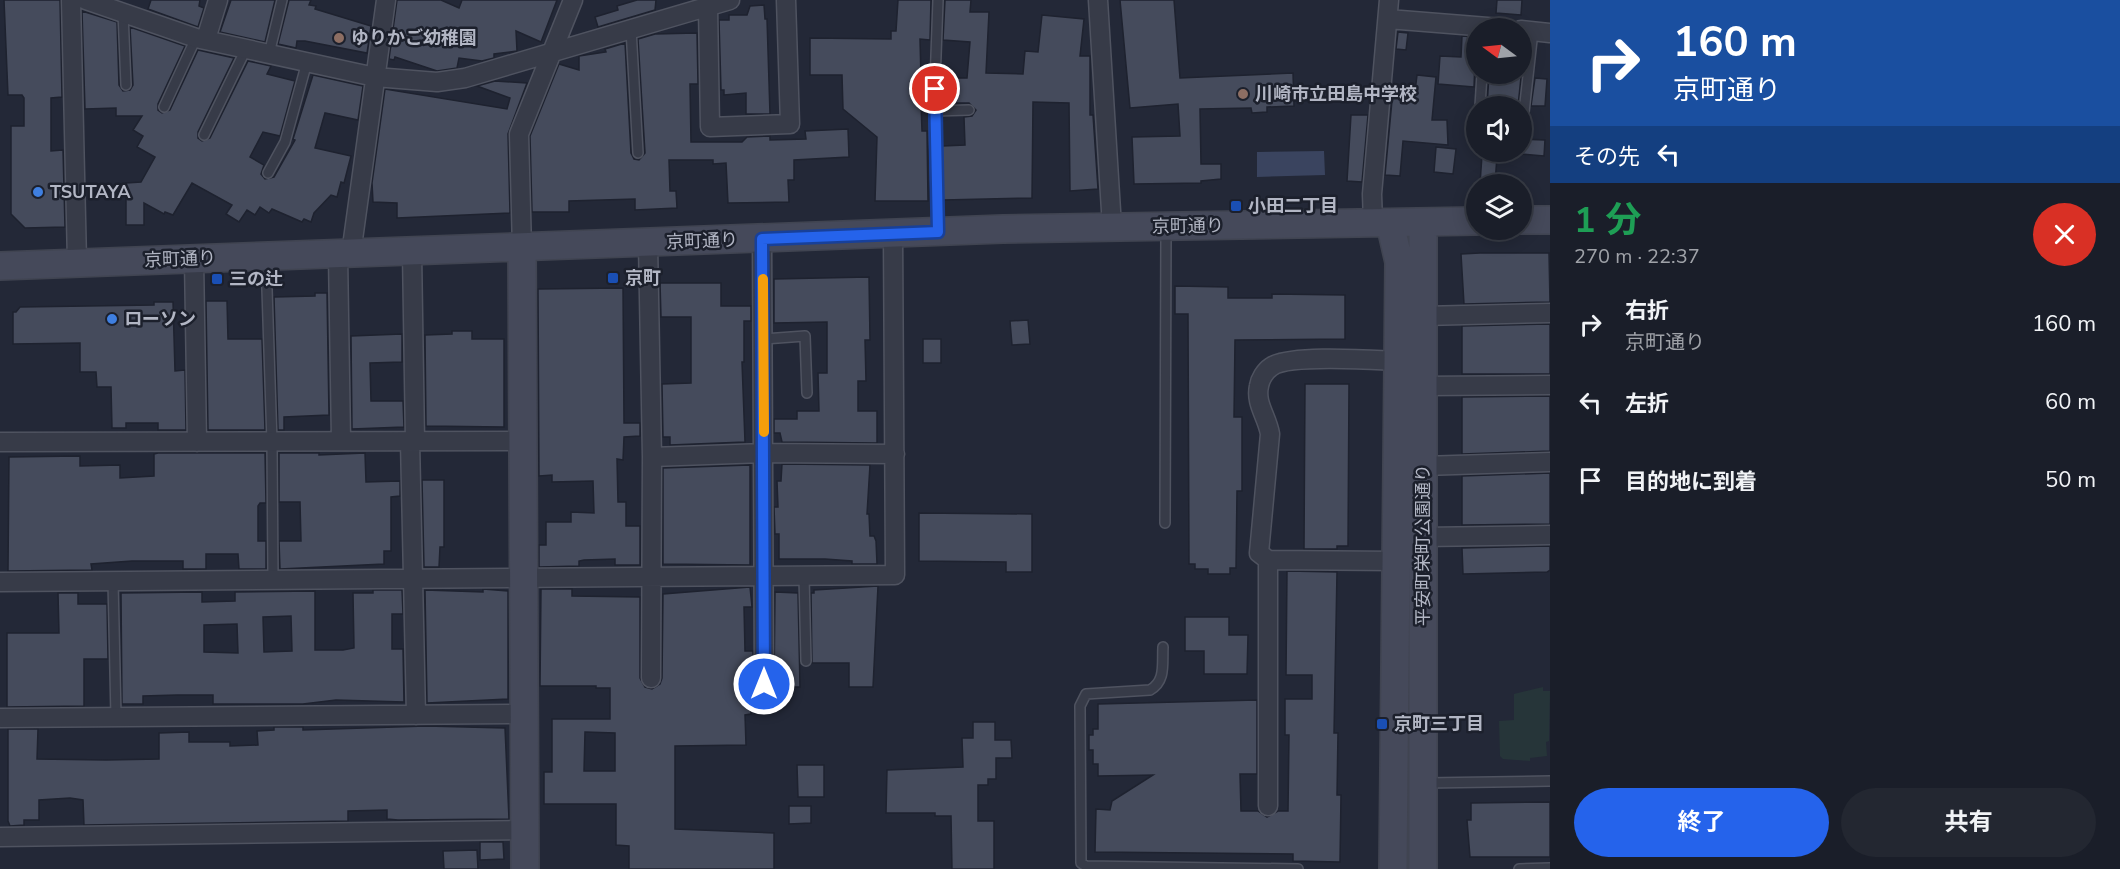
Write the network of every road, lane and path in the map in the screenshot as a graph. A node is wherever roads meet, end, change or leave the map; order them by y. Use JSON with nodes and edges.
{"nodes":[{"id":1,"x":71,"y":0,"type":"edge"},
{"id":2,"x":86,"y":0,"type":"edge"},
{"id":3,"x":218,"y":0,"type":"edge"},
{"id":4,"x":282,"y":0,"type":"edge"},
{"id":5,"x":386,"y":0,"type":"edge"},
{"id":6,"x":573,"y":0,"type":"edge"},
{"id":7,"x":786,"y":0,"type":"edge"},
{"id":8,"x":938,"y":0,"type":"edge"},
{"id":9,"x":1094,"y":0,"type":"edge"},
{"id":10,"x":1389,"y":0,"type":"edge"},
{"id":11,"x":720,"y":2,"type":"edge"},
{"id":12,"x":123,"y":13,"type":"junction"},
{"id":13,"x":1388,"y":19,"type":"junction"},
{"id":14,"x":1466,"y":26,"type":"edge"},
{"id":15,"x":631,"y":29,"type":"junction"},
{"id":16,"x":1534,"y":31,"type":"edge"},
{"id":17,"x":201,"y":38,"type":"junction"},
{"id":18,"x":246,"y":49,"type":"junction"},
{"id":19,"x":553,"y":51,"type":"junction"},
{"id":20,"x":269,"y":54,"type":"junction"},
{"id":21,"x":307,"y":62,"type":"junction"},
{"id":22,"x":375,"y":77,"type":"junction"},
{"id":23,"x":126,"y":85,"type":"dead end"},
{"id":24,"x":1526,"y":96,"type":"edge"},
{"id":25,"x":164,"y":107,"type":"dead end"},
{"id":26,"x":969,"y":110,"type":"dead end"},
{"id":27,"x":934,"y":111,"type":"junction"},
{"id":28,"x":204,"y":135,"type":"dead end"},
{"id":29,"x":638,"y":153,"type":"dead end"},
{"id":30,"x":268,"y":173,"type":"dead end"},
{"id":31,"x":1532,"y":220,"type":"edge"},
{"id":32,"x":1550,"y":220,"type":"edge"},
{"id":33,"x":1466,"y":221,"type":"edge"},
{"id":34,"x":1424,"y":222,"type":"junction"},
{"id":35,"x":1381,"y":223,"type":"junction"},
{"id":36,"x":1166,"y":226,"type":"junction"},
{"id":37,"x":1112,"y":227,"type":"junction"},
{"id":38,"x":938,"y":232,"type":"junction"},
{"id":39,"x":893,"y":234,"type":"junction"},
{"id":40,"x":762,"y":239,"type":"junction"},
{"id":41,"x":648,"y":244,"type":"junction"},
{"id":42,"x":522,"y":249,"type":"junction"},
{"id":43,"x":412,"y":252,"type":"junction"},
{"id":44,"x":345,"y":254,"type":"junction"},
{"id":45,"x":266,"y":257,"type":"junction"},
{"id":46,"x":194,"y":259,"type":"junction"},
{"id":47,"x":77,"y":262,"type":"junction"},
{"id":48,"x":0,"y":266,"type":"edge"},
{"id":49,"x":1550,"y":313,"type":"edge"},
{"id":50,"x":1423,"y":316,"type":"junction"},
{"id":51,"x":764,"y":339,"type":"junction"},
{"id":52,"x":1398,"y":361,"type":"junction"},
{"id":53,"x":1422,"y":386,"type":"junction"},
{"id":54,"x":1550,"y":386,"type":"edge"},
{"id":55,"x":807,"y":393,"type":"dead end"},
{"id":56,"x":341,"y":441,"type":"junction"},
{"id":57,"x":412,"y":441,"type":"junction"},
{"id":58,"x":523,"y":441,"type":"junction"},
{"id":59,"x":0,"y":442,"type":"edge"},
{"id":60,"x":197,"y":442,"type":"junction"},
{"id":61,"x":272,"y":442,"type":"junction"},
{"id":62,"x":764,"y":453,"type":"junction"},
{"id":63,"x":895,"y":454,"type":"junction"},
{"id":64,"x":652,"y":457,"type":"junction"},
{"id":65,"x":1550,"y":462,"type":"edge"},
{"id":66,"x":1423,"y":466,"type":"junction"},
{"id":67,"x":1165,"y":523,"type":"dead end"},
{"id":68,"x":1550,"y":535,"type":"edge"},
{"id":69,"x":1423,"y":537,"type":"junction"},
{"id":70,"x":1268,"y":560,"type":"junction"},
{"id":71,"x":1398,"y":561,"type":"junction"},
{"id":72,"x":651,"y":576,"type":"junction"},
{"id":73,"x":763,"y":576,"type":"junction"},
{"id":74,"x":804,"y":576,"type":"junction"},
{"id":75,"x":523,"y":578,"type":"junction"},
{"id":76,"x":413,"y":579,"type":"junction"},
{"id":77,"x":273,"y":580,"type":"junction"},
{"id":78,"x":113,"y":581,"type":"junction"},
{"id":79,"x":0,"y":582,"type":"edge"},
{"id":80,"x":1162,"y":647,"type":"dead end"},
{"id":81,"x":806,"y":661,"type":"dead end"},
{"id":82,"x":651,"y":678,"type":"dead end"},
{"id":83,"x":764,"y":684,"type":"dead end"},
{"id":84,"x":523,"y":714,"type":"junction"},
{"id":85,"x":416,"y":715,"type":"junction"},
{"id":86,"x":116,"y":717,"type":"junction"},
{"id":87,"x":0,"y":718,"type":"edge"},
{"id":88,"x":1550,"y":781,"type":"edge"},
{"id":89,"x":1423,"y":783,"type":"junction"},
{"id":90,"x":1268,"y":806,"type":"dead end"},
{"id":91,"x":524,"y":830,"type":"junction"},
{"id":92,"x":0,"y":837,"type":"edge"},
{"id":93,"x":1550,"y":868,"type":"edge"},
{"id":94,"x":525,"y":869,"type":"edge"},
{"id":95,"x":1298,"y":869,"type":"edge"},
{"id":96,"x":1393,"y":869,"type":"edge"},
{"id":97,"x":1423,"y":869,"type":"edge"},
{"id":98,"x":1519,"y":869,"type":"edge"}],
"edges":[{"from":1,"to":47,"type":"street"},
{"from":2,"to":12,"type":"street"},
{"from":3,"to":17,"type":"street"},
{"from":4,"to":20,"type":"lane"},
{"from":5,"to":22,"type":"street"},
{"from":6,"to":19,"type":"street"},
{"from":7,"to":11,"type":"street"},
{"from":8,"to":27,"type":"lane"},
{"from":9,"to":37,"type":"street"},
{"from":10,"to":13,"type":"street"},
{"from":11,"to":15,"type":"street"},
{"from":12,"to":17,"type":"street"},
{"from":12,"to":23,"type":"lane"},
{"from":13,"to":14,"type":"street"},
{"from":13,"to":35,"type":"street"},
{"from":15,"to":19,"type":"street"},
{"from":15,"to":29,"type":"lane"},
{"from":16,"to":24,"type":"lane"},
{"from":17,"to":18,"type":"street"},
{"from":17,"to":25,"type":"lane"},
{"from":18,"to":20,"type":"street"},
{"from":18,"to":28,"type":"lane"},
{"from":19,"to":22,"type":"street"},
{"from":19,"to":42,"type":"street"},
{"from":20,"to":21,"type":"street"},
{"from":21,"to":22,"type":"street"},
{"from":21,"to":30,"type":"lane"},
{"from":22,"to":44,"type":"street"},
{"from":26,"to":27,"type":"lane"},
{"from":27,"to":38,"type":"lane"},
{"from":31,"to":32,"type":"street"},
{"from":33,"to":34,"type":"street","name":"京町通り"},
{"from":34,"to":35,"type":"street","name":"京町通り"},
{"from":34,"to":50,"type":"street","name":"平安町栄町公園通り"},
{"from":35,"to":36,"type":"street","name":"京町通り"},
{"from":35,"to":52,"type":"street","name":"平安町栄町公園通り"},
{"from":36,"to":37,"type":"street","name":"京町通り"},
{"from":36,"to":67,"type":"lane"},
{"from":37,"to":38,"type":"street","name":"京町通り"},
{"from":38,"to":39,"type":"street","name":"京町通り"},
{"from":39,"to":40,"type":"street","name":"京町通り"},
{"from":39,"to":63,"type":"street"},
{"from":40,"to":41,"type":"street","name":"京町通り"},
{"from":40,"to":51,"type":"street"},
{"from":41,"to":42,"type":"street","name":"京町通り"},
{"from":41,"to":64,"type":"street"},
{"from":42,"to":43,"type":"street","name":"京町通り"},
{"from":42,"to":58,"type":"street"},
{"from":43,"to":44,"type":"street","name":"京町通り"},
{"from":43,"to":57,"type":"street"},
{"from":44,"to":45,"type":"street","name":"京町通り"},
{"from":44,"to":56,"type":"street"},
{"from":45,"to":46,"type":"street","name":"京町通り"},
{"from":45,"to":61,"type":"lane"},
{"from":46,"to":47,"type":"street","name":"京町通り"},
{"from":46,"to":60,"type":"street"},
{"from":47,"to":48,"type":"street","name":"京町通り"},
{"from":49,"to":50,"type":"street"},
{"from":50,"to":53,"type":"street","name":"平安町栄町公園通り"},
{"from":51,"to":55,"type":"lane"},
{"from":51,"to":62,"type":"street"},
{"from":52,"to":70,"type":"street"},
{"from":52,"to":71,"type":"street","name":"平安町栄町公園通り"},
{"from":53,"to":54,"type":"street"},
{"from":53,"to":66,"type":"street","name":"平安町栄町公園通り"},
{"from":56,"to":57,"type":"street"},
{"from":56,"to":61,"type":"street"},
{"from":57,"to":58,"type":"street"},
{"from":57,"to":76,"type":"street"},
{"from":58,"to":75,"type":"street"},
{"from":59,"to":60,"type":"street"},
{"from":60,"to":61,"type":"street"},
{"from":61,"to":77,"type":"lane"},
{"from":62,"to":63,"type":"street"},
{"from":62,"to":64,"type":"street"},
{"from":62,"to":73,"type":"street"},
{"from":63,"to":74,"type":"street"},
{"from":64,"to":72,"type":"street"},
{"from":65,"to":66,"type":"street"},
{"from":66,"to":69,"type":"street","name":"平安町栄町公園通り"},
{"from":68,"to":69,"type":"street"},
{"from":69,"to":89,"type":"street","name":"平安町栄町公園通り"},
{"from":70,"to":71,"type":"street"},
{"from":70,"to":90,"type":"street"},
{"from":71,"to":96,"type":"street","name":"平安町栄町公園通り"},
{"from":72,"to":73,"type":"street"},
{"from":72,"to":75,"type":"street"},
{"from":72,"to":82,"type":"street"},
{"from":73,"to":74,"type":"street"},
{"from":73,"to":83,"type":"street"},
{"from":74,"to":81,"type":"lane"},
{"from":75,"to":76,"type":"street"},
{"from":75,"to":84,"type":"street"},
{"from":76,"to":77,"type":"street"},
{"from":76,"to":85,"type":"street"},
{"from":77,"to":78,"type":"street"},
{"from":78,"to":79,"type":"street"},
{"from":78,"to":86,"type":"lane"},
{"from":80,"to":95,"type":"lane"},
{"from":84,"to":85,"type":"street"},
{"from":84,"to":91,"type":"street"},
{"from":85,"to":86,"type":"street"},
{"from":86,"to":87,"type":"street"},
{"from":88,"to":89,"type":"lane"},
{"from":89,"to":97,"type":"street","name":"平安町栄町公園通り"},
{"from":91,"to":92,"type":"street"},
{"from":91,"to":94,"type":"street"},
{"from":93,"to":98,"type":"lane"}]}
